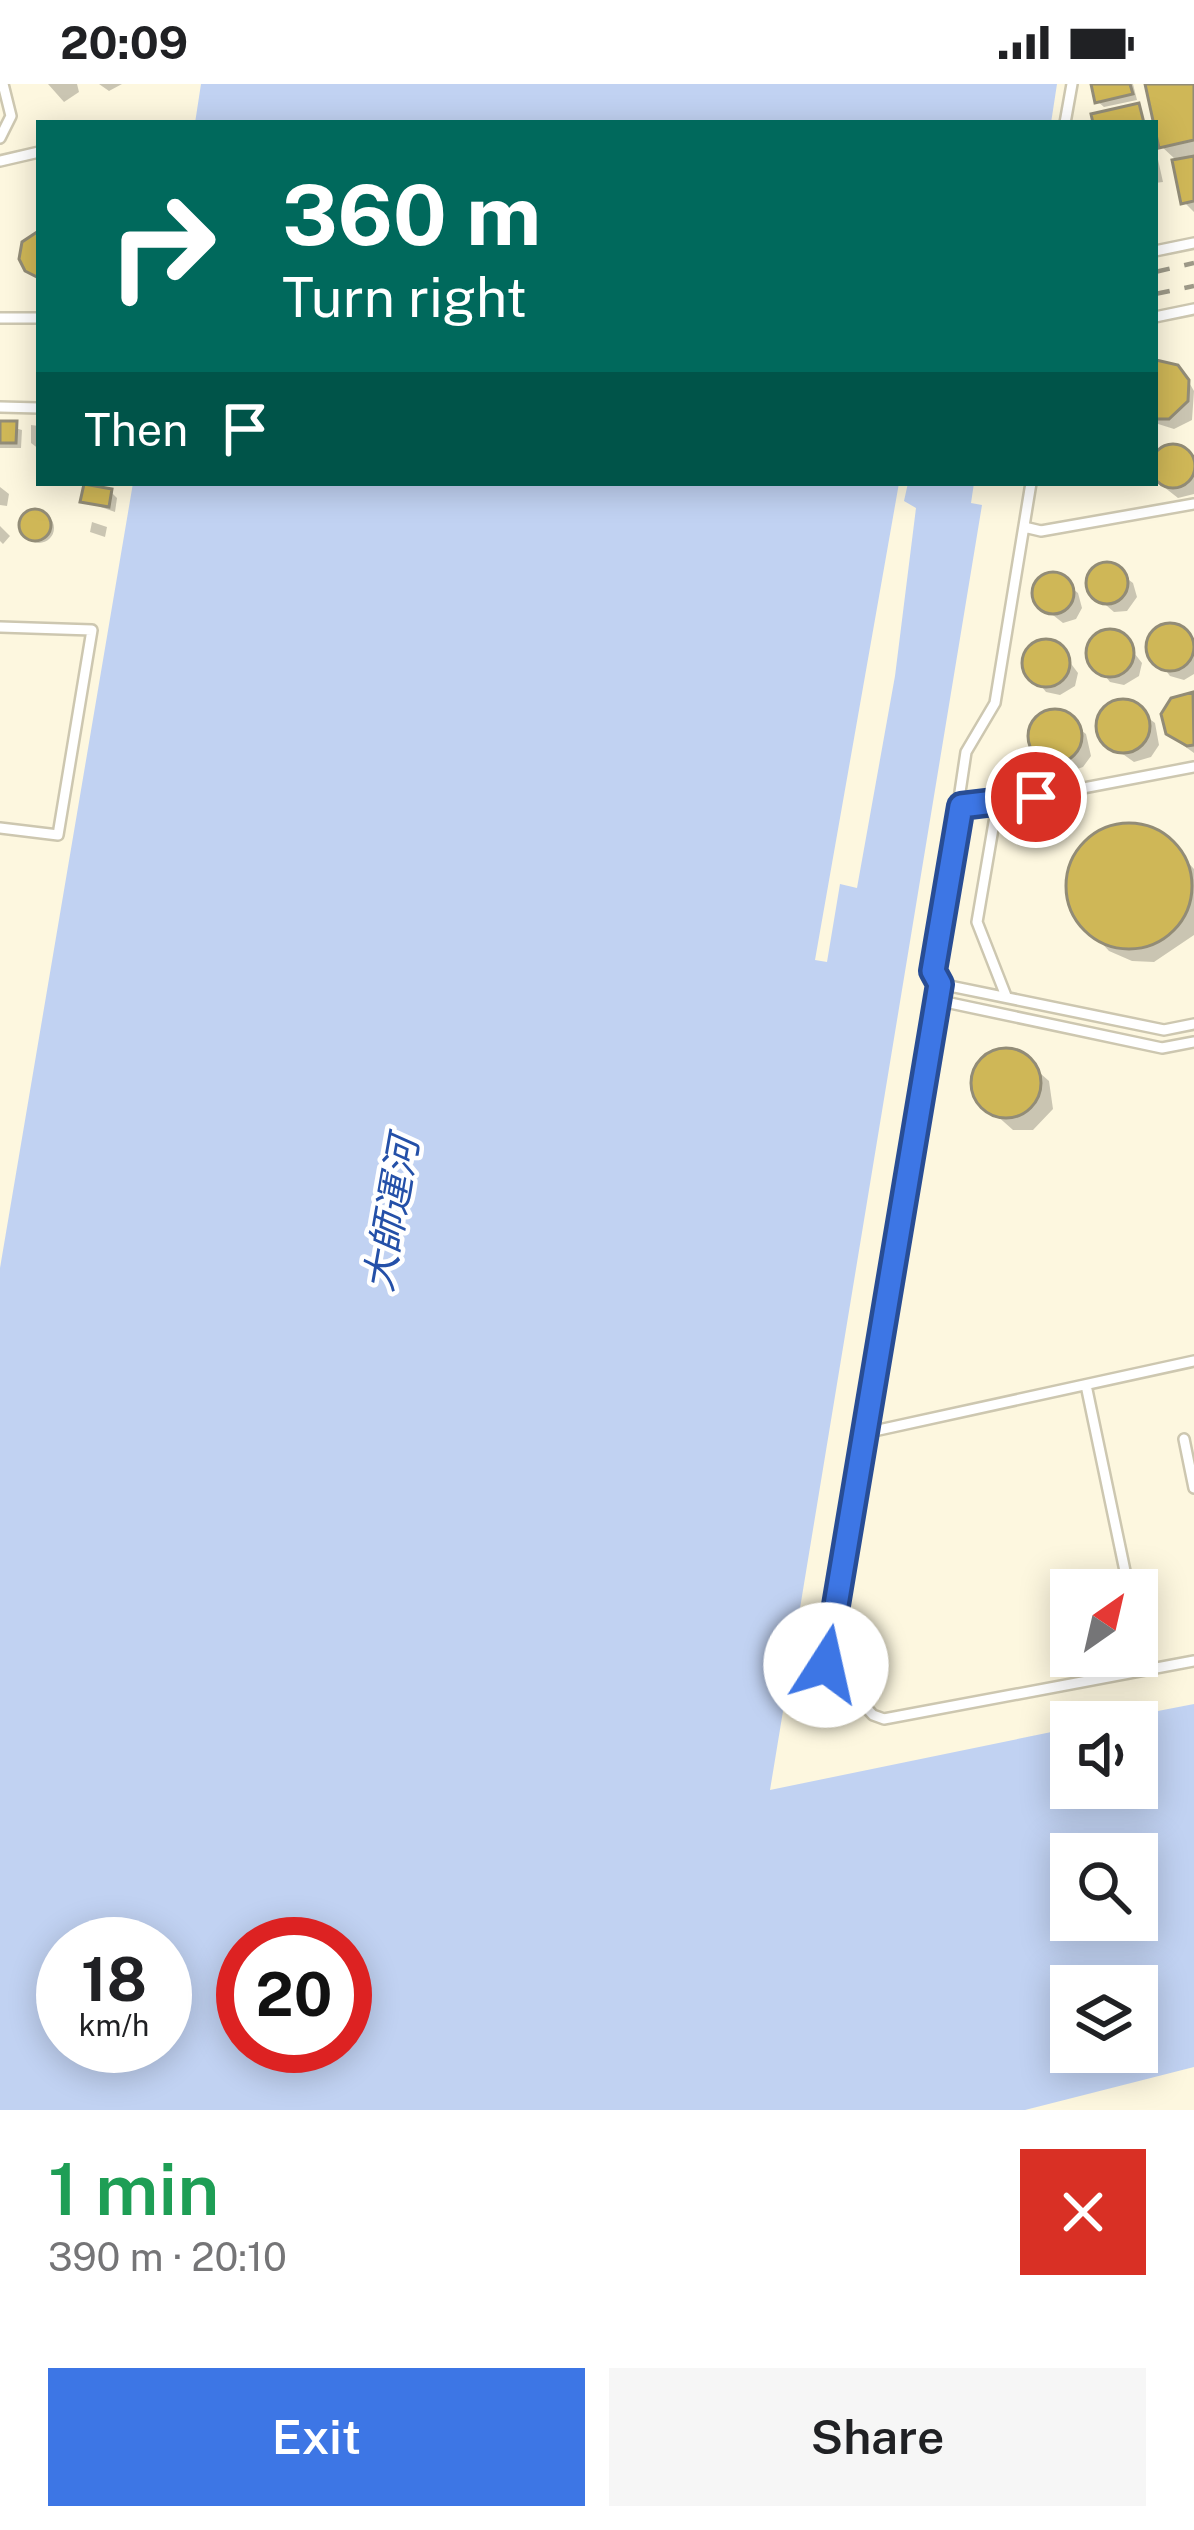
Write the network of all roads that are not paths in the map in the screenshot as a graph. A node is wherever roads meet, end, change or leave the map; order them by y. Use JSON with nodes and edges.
{"nodes":[{"id":1,"x":3,"y":84,"type":"edge"},
{"id":2,"x":1072,"y":84,"type":"edge"},
{"id":3,"x":1066,"y":120,"type":"edge"},
{"id":4,"x":0,"y":138,"type":"edge"},
{"id":5,"x":36,"y":153,"type":"edge"},
{"id":6,"x":0,"y":161,"type":"edge"},
{"id":7,"x":1194,"y":243,"type":"edge"},
{"id":8,"x":1158,"y":250,"type":"edge"},
{"id":9,"x":1194,"y":309,"type":"edge"},
{"id":10,"x":1158,"y":316,"type":"edge"},
{"id":11,"x":0,"y":318,"type":"edge"},
{"id":12,"x":36,"y":318,"type":"edge"},
{"id":13,"x":0,"y":407,"type":"edge"},
{"id":14,"x":36,"y":408,"type":"edge"},
{"id":15,"x":1031,"y":486,"type":"edge"},
{"id":16,"x":1194,"y":504,"type":"edge"},
{"id":17,"x":1024,"y":527,"type":"junction"},
{"id":18,"x":0,"y":627,"type":"edge"},
{"id":19,"x":1194,"y":767,"type":"edge"},
{"id":20,"x":997,"y":805,"type":"junction"},
{"id":21,"x":961,"y":806,"type":"junction"},
{"id":22,"x":0,"y":829,"type":"edge"},
{"id":23,"x":940,"y":984,"type":"junction"},
{"id":24,"x":1007,"y":997,"type":"junction"},
{"id":25,"x":936,"y":1000,"type":"junction"},
{"id":26,"x":1194,"y":1024,"type":"edge"},
{"id":27,"x":1194,"y":1042,"type":"edge"},
{"id":28,"x":1194,"y":1361,"type":"edge"},
{"id":29,"x":1086,"y":1385,"type":"junction"},
{"id":30,"x":865,"y":1432,"type":"junction"},
{"id":31,"x":1184,"y":1438,"type":"dead end"},
{"id":32,"x":1194,"y":1488,"type":"edge"},
{"id":33,"x":1125,"y":1569,"type":"edge"},
{"id":34,"x":1194,"y":1661,"type":"edge"},
{"id":35,"x":1158,"y":1668,"type":"edge"},
{"id":36,"x":1108,"y":1677,"type":"edge"}],
"edges":[{"from":1,"to":4,"type":"lane"},
{"from":2,"to":3,"type":"lane"},
{"from":5,"to":6,"type":"lane"},
{"from":7,"to":8,"type":"lane"},
{"from":9,"to":10,"type":"lane"},
{"from":11,"to":12,"type":"lane"},
{"from":13,"to":14,"type":"lane"},
{"from":15,"to":17,"type":"lane"},
{"from":16,"to":17,"type":"lane"},
{"from":17,"to":21,"type":"lane"},
{"from":18,"to":22,"type":"lane"},
{"from":19,"to":20,"type":"lane"},
{"from":20,"to":21,"type":"lane"},
{"from":20,"to":24,"type":"lane"},
{"from":21,"to":23,"type":"lane"},
{"from":23,"to":24,"type":"lane"},
{"from":23,"to":25,"type":"lane"},
{"from":24,"to":26,"type":"lane"},
{"from":25,"to":27,"type":"lane"},
{"from":25,"to":30,"type":"lane"},
{"from":28,"to":29,"type":"lane"},
{"from":29,"to":30,"type":"lane"},
{"from":29,"to":33,"type":"lane"},
{"from":30,"to":36,"type":"lane"},
{"from":31,"to":32,"type":"lane"},
{"from":34,"to":35,"type":"lane"}]}
